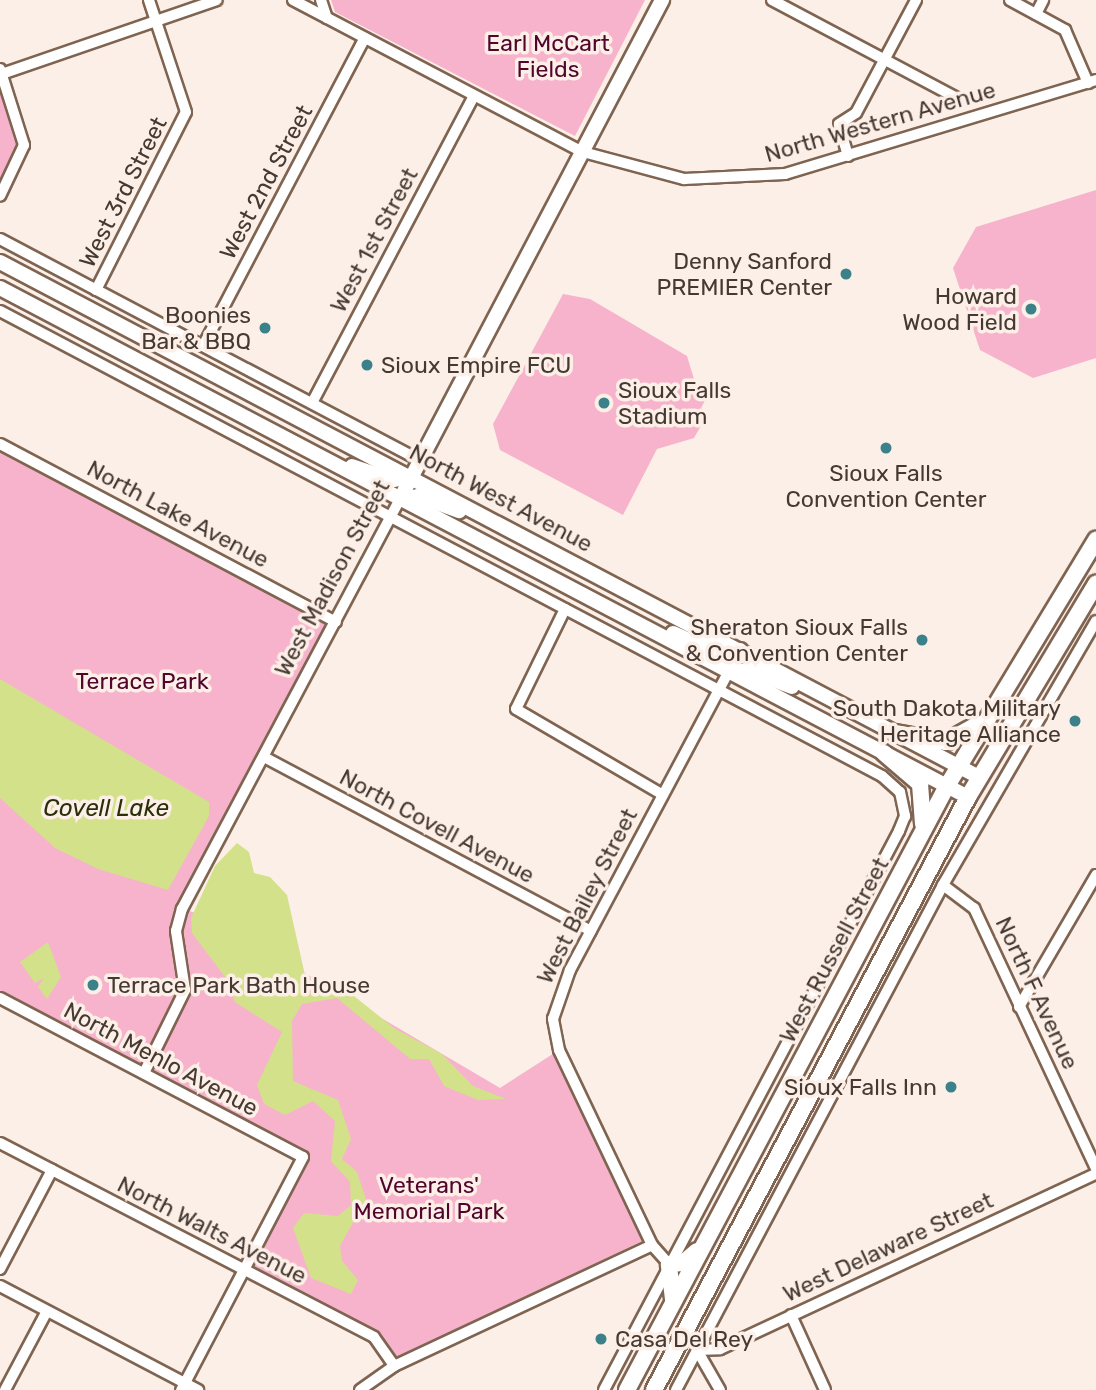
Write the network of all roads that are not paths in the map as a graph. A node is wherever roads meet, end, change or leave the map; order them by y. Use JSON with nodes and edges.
{"nodes":[{"id":1,"x":149,"y":0,"type":"edge"},
{"id":2,"x":217,"y":0,"type":"edge"},
{"id":3,"x":293,"y":0,"type":"edge"},
{"id":4,"x":321,"y":0,"type":"edge"},
{"id":5,"x":662,"y":0,"type":"edge"},
{"id":6,"x":772,"y":0,"type":"edge"},
{"id":7,"x":916,"y":0,"type":"edge"},
{"id":8,"x":1010,"y":0,"type":"edge"},
{"id":9,"x":1043,"y":0,"type":"edge"},
{"id":10,"x":1036,"y":14,"type":"junction"},
{"id":11,"x":327,"y":18,"type":"junction"},
{"id":12,"x":156,"y":21,"type":"junction"},
{"id":13,"x":365,"y":38,"type":"junction"},
{"id":14,"x":885,"y":61,"type":"junction"},
{"id":15,"x":1,"y":72,"type":"edge"},
{"id":16,"x":1092,"y":82,"type":"edge"},
{"id":17,"x":474,"y":96,"type":"junction"},
{"id":18,"x":957,"y":98,"type":"dead end"},
{"id":19,"x":583,"y":152,"type":"junction"},
{"id":20,"x":848,"y":156,"type":"junction"},
{"id":21,"x":0,"y":196,"type":"edge"},
{"id":22,"x":0,"y":239,"type":"edge"},
{"id":23,"x":0,"y":262,"type":"edge"},
{"id":24,"x":0,"y":288,"type":"edge"},
{"id":25,"x":96,"y":290,"type":"junction"},
{"id":26,"x":0,"y":312,"type":"edge"},
{"id":27,"x":203,"y":346,"type":"junction"},
{"id":28,"x":312,"y":403,"type":"junction"},
{"id":29,"x":0,"y":444,"type":"edge"},
{"id":30,"x":420,"y":460,"type":"junction"},
{"id":31,"x":327,"y":461,"type":"junction"},
{"id":32,"x":411,"y":477,"type":"junction"},
{"id":33,"x":400,"y":499,"type":"junction"},
{"id":34,"x":488,"y":517,"type":"junction"},
{"id":35,"x":391,"y":518,"type":"junction"},
{"id":36,"x":1096,"y":540,"type":"edge"},
{"id":37,"x":1096,"y":584,"type":"edge"},
{"id":38,"x":565,"y":609,"type":"junction"},
{"id":39,"x":613,"y":611,"type":"junction"},
{"id":40,"x":1096,"y":621,"type":"edge"},
{"id":41,"x":336,"y":622,"type":"junction"},
{"id":42,"x":740,"y":650,"type":"junction"},
{"id":43,"x":728,"y":672,"type":"junction"},
{"id":44,"x":718,"y":690,"type":"junction"},
{"id":45,"x":820,"y":694,"type":"junction"},
{"id":46,"x":991,"y":709,"type":"junction"},
{"id":47,"x":896,"y":733,"type":"junction"},
{"id":48,"x":884,"y":753,"type":"junction"},
{"id":49,"x":264,"y":757,"type":"junction"},
{"id":50,"x":958,"y":766,"type":"junction"},
{"id":51,"x":979,"y":777,"type":"junction"},
{"id":52,"x":947,"y":786,"type":"junction"},
{"id":53,"x":663,"y":795,"type":"junction"},
{"id":54,"x":968,"y":797,"type":"junction"},
{"id":55,"x":903,"y":869,"type":"junction"},
{"id":56,"x":1096,"y":875,"type":"edge"},
{"id":57,"x":943,"y":885,"type":"junction"},
{"id":58,"x":591,"y":931,"type":"junction"},
{"id":59,"x":0,"y":998,"type":"edge"},
{"id":60,"x":1019,"y":1007,"type":"junction"},
{"id":61,"x":840,"y":1037,"type":"junction"},
{"id":62,"x":858,"y":1046,"type":"junction"},
{"id":63,"x":144,"y":1073,"type":"junction"},
{"id":64,"x":0,"y":1143,"type":"edge"},
{"id":65,"x":1096,"y":1168,"type":"edge"},
{"id":66,"x":52,"y":1170,"type":"junction"},
{"id":67,"x":1096,"y":1174,"type":"edge"},
{"id":68,"x":716,"y":1222,"type":"junction"},
{"id":69,"x":652,"y":1245,"type":"junction"},
{"id":70,"x":669,"y":1265,"type":"junction"},
{"id":71,"x":0,"y":1269,"type":"edge"},
{"id":72,"x":244,"y":1270,"type":"junction"},
{"id":73,"x":0,"y":1286,"type":"edge"},
{"id":74,"x":47,"y":1311,"type":"junction"},
{"id":75,"x":669,"y":1311,"type":"junction"},
{"id":76,"x":792,"y":1315,"type":"junction"},
{"id":77,"x":697,"y":1350,"type":"junction"},
{"id":78,"x":394,"y":1366,"type":"junction"},
{"id":79,"x":183,"y":1387,"type":"edge"},
{"id":80,"x":5,"y":1390,"type":"edge"},
{"id":81,"x":198,"y":1390,"type":"edge"},
{"id":82,"x":360,"y":1390,"type":"edge"},
{"id":83,"x":604,"y":1390,"type":"edge"},
{"id":84,"x":628,"y":1390,"type":"edge"},
{"id":85,"x":654,"y":1390,"type":"edge"},
{"id":86,"x":676,"y":1390,"type":"edge"},
{"id":87,"x":720,"y":1390,"type":"edge"},
{"id":88,"x":825,"y":1390,"type":"edge"}],
"edges":[{"from":1,"to":12,"type":"street"},
{"from":2,"to":12,"type":"street"},
{"from":3,"to":11,"type":"street","name":"North Western Avenue"},
{"from":4,"to":11,"type":"street"},
{"from":5,"to":19,"type":"main road","name":"West Madison Street"},
{"from":6,"to":14,"type":"street"},
{"from":7,"to":14,"type":"street"},
{"from":8,"to":10,"type":"street"},
{"from":9,"to":10,"type":"street"},
{"from":10,"to":16,"type":"street"},
{"from":11,"to":13,"type":"street","name":"North Western Avenue"},
{"from":12,"to":15,"type":"street"},
{"from":12,"to":25,"type":"street","name":"West 3rd Street"},
{"from":13,"to":17,"type":"street","name":"North Western Avenue"},
{"from":13,"to":27,"type":"street","name":"West 2nd Street"},
{"from":14,"to":18,"type":"street"},
{"from":14,"to":20,"type":"street"},
{"from":15,"to":21,"type":"street"},
{"from":16,"to":20,"type":"street","name":"North Western Avenue"},
{"from":17,"to":19,"type":"street","name":"North Western Avenue"},
{"from":17,"to":28,"type":"street","name":"West 1st Street"},
{"from":19,"to":20,"type":"street","name":"North Western Avenue"},
{"from":19,"to":30,"type":"main road","name":"West Madison Street"},
{"from":22,"to":25,"type":"street","name":"North West Avenue"},
{"from":23,"to":32,"type":"main road","name":"North West Avenue"},
{"from":24,"to":31,"type":"main road","name":"North West Avenue"},
{"from":25,"to":27,"type":"street","name":"North West Avenue"},
{"from":26,"to":35,"type":"street"},
{"from":27,"to":28,"type":"street","name":"North West Avenue"},
{"from":28,"to":30,"type":"street","name":"North West Avenue"},
{"from":29,"to":41,"type":"street","name":"North Lake Avenue"},
{"from":30,"to":32,"type":"main road","name":"West Madison Street"},
{"from":31,"to":32,"type":"main road"},
{"from":31,"to":33,"type":"main road","name":"North West Avenue"},
{"from":32,"to":33,"type":"main road","name":"West Madison Street"},
{"from":32,"to":34,"type":"main road","name":"North West Avenue"},
{"from":33,"to":34,"type":"main road"},
{"from":33,"to":35,"type":"street","name":"West Madison Street"},
{"from":33,"to":39,"type":"main road","name":"North West Avenue"},
{"from":34,"to":42,"type":"main road","name":"North West Avenue"},
{"from":35,"to":38,"type":"street"},
{"from":35,"to":41,"type":"street","name":"West Madison Street"},
{"from":36,"to":46,"type":"highway","name":"West Russell Street"},
{"from":37,"to":51,"type":"highway","name":"West Russell Street"},
{"from":38,"to":44,"type":"street"},
{"from":38,"to":53,"type":"street"},
{"from":39,"to":42,"type":"main road"},
{"from":39,"to":43,"type":"main road","name":"North West Avenue"},
{"from":40,"to":57,"type":"street"},
{"from":41,"to":49,"type":"street","name":"West Madison Street"},
{"from":42,"to":43,"type":"street","name":"West Bailey Street"},
{"from":42,"to":45,"type":"main road","name":"North West Avenue"},
{"from":43,"to":44,"type":"street","name":"West Bailey Street"},
{"from":43,"to":45,"type":"main road"},
{"from":43,"to":48,"type":"main road","name":"North West Avenue"},
{"from":44,"to":53,"type":"street","name":"West Bailey Street"},
{"from":44,"to":70,"type":"street","name":"West Russell Street"},
{"from":45,"to":47,"type":"main road","name":"North West Avenue"},
{"from":46,"to":47,"type":"highway"},
{"from":46,"to":50,"type":"highway","name":"West Russell Street"},
{"from":47,"to":50,"type":"main road","name":"North West Avenue"},
{"from":48,"to":52,"type":"main road","name":"North West Avenue"},
{"from":48,"to":55,"type":"highway"},
{"from":49,"to":58,"type":"street","name":"North Covell Avenue"},
{"from":49,"to":63,"type":"street","name":"West Madison Street"},
{"from":50,"to":51,"type":"main road","name":"North West Avenue"},
{"from":50,"to":52,"type":"highway","name":"West Russell Street"},
{"from":51,"to":54,"type":"highway","name":"West Russell Street"},
{"from":52,"to":54,"type":"main road","name":"North West Avenue"},
{"from":52,"to":55,"type":"highway","name":"West Russell Street"},
{"from":53,"to":58,"type":"street","name":"West Bailey Street"},
{"from":54,"to":61,"type":"highway","name":"West Russell Street"},
{"from":55,"to":68,"type":"highway","name":"West Russell Street"},
{"from":56,"to":60,"type":"street"},
{"from":57,"to":60,"type":"street","name":"North F Avenue"},
{"from":57,"to":62,"type":"street"},
{"from":58,"to":69,"type":"street","name":"West Bailey Street"},
{"from":59,"to":63,"type":"street","name":"North Menlo Avenue"},
{"from":60,"to":65,"type":"street","name":"North F Avenue"},
{"from":61,"to":62,"type":"street"},
{"from":61,"to":85,"type":"highway","name":"West Russell Street"},
{"from":62,"to":77,"type":"street"},
{"from":63,"to":72,"type":"street","name":"North Menlo Avenue"},
{"from":64,"to":66,"type":"street","name":"North Walts Avenue"},
{"from":66,"to":71,"type":"street"},
{"from":66,"to":72,"type":"street","name":"North Walts Avenue"},
{"from":67,"to":76,"type":"street","name":"West Delaware Street"},
{"from":68,"to":70,"type":"highway"},
{"from":68,"to":75,"type":"highway","name":"West Russell Street"},
{"from":69,"to":70,"type":"street","name":"West Bailey Street"},
{"from":69,"to":78,"type":"street"},
{"from":70,"to":75,"type":"highway"},
{"from":70,"to":83,"type":"street","name":"West Russell Street"},
{"from":72,"to":78,"type":"street","name":"North Walts Avenue"},
{"from":72,"to":79,"type":"street"},
{"from":73,"to":74,"type":"street"},
{"from":74,"to":79,"type":"street"},
{"from":74,"to":80,"type":"street"},
{"from":75,"to":84,"type":"highway","name":"West Russell Street"},
{"from":76,"to":77,"type":"street","name":"West Delaware Street"},
{"from":76,"to":88,"type":"street"},
{"from":77,"to":86,"type":"street"},
{"from":77,"to":87,"type":"street"},
{"from":78,"to":82,"type":"street"},
{"from":79,"to":81,"type":"street"}]}
